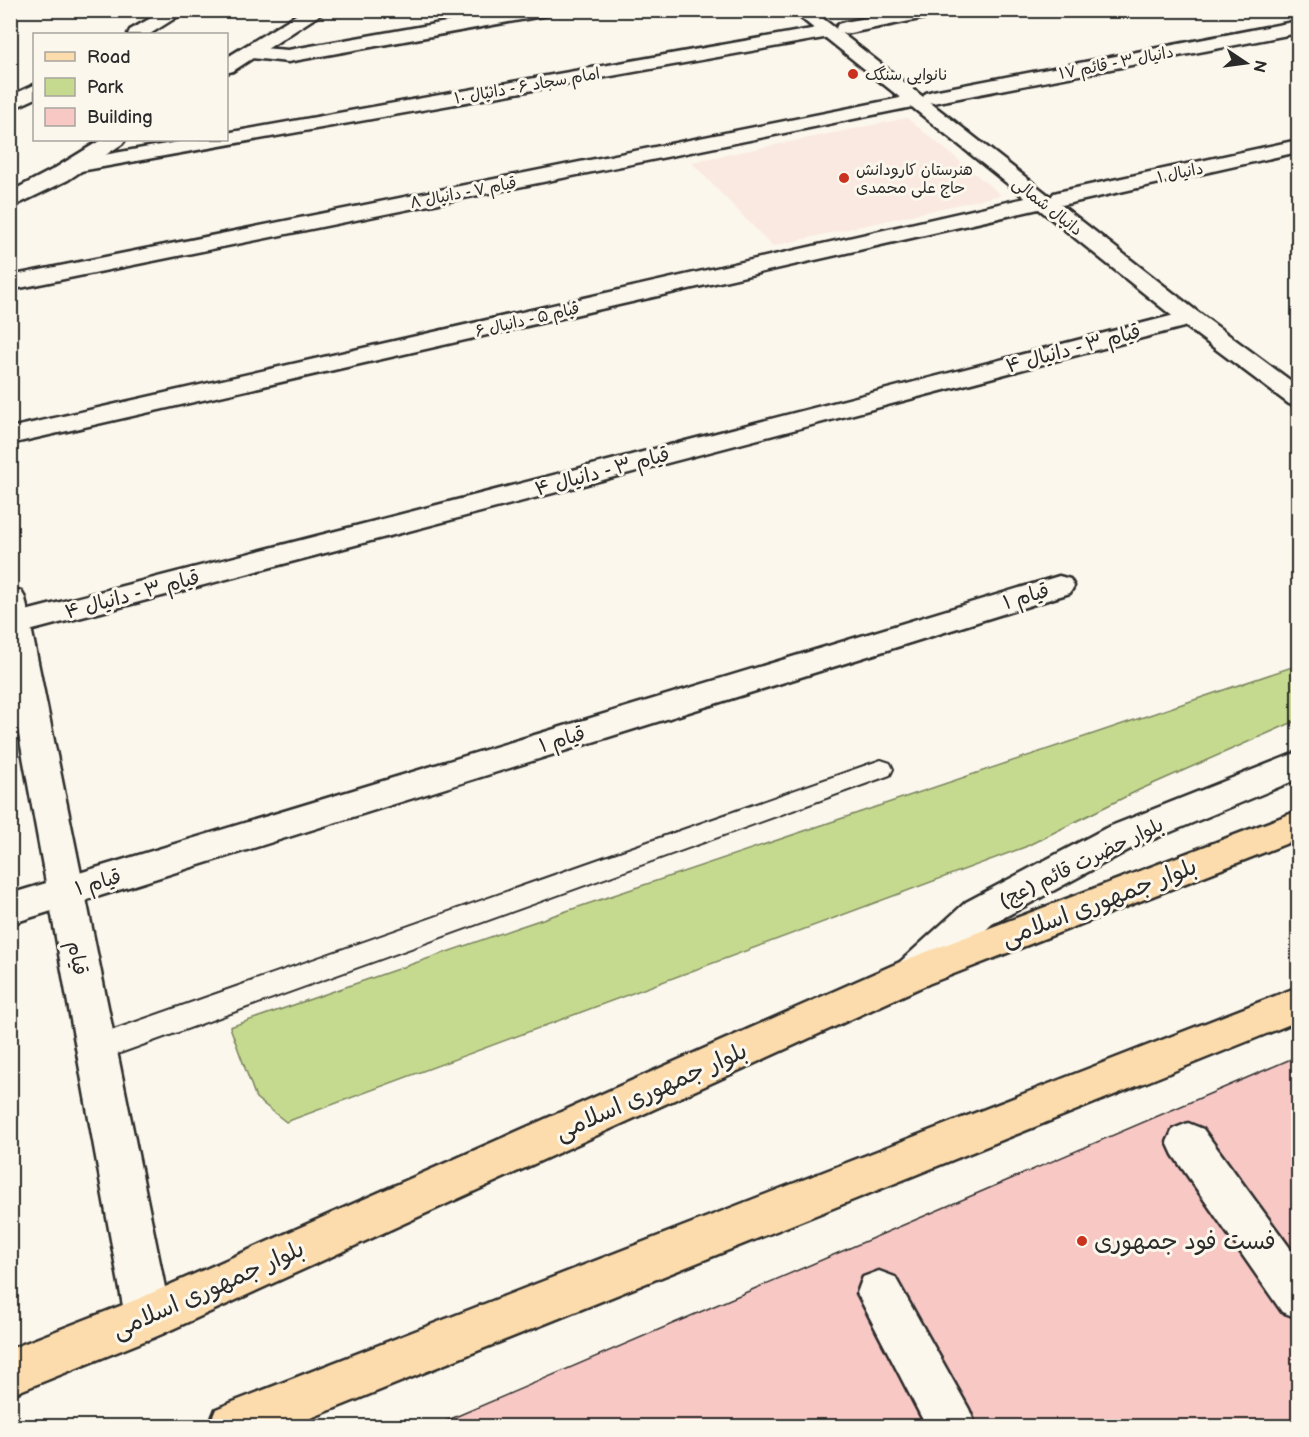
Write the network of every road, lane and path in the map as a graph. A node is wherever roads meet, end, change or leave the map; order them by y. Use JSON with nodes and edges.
{"nodes":[{"id":1,"x":178,"y":10,"type":"edge"},
{"id":2,"x":318,"y":10,"type":"edge"},
{"id":3,"x":548,"y":10,"type":"edge"},
{"id":4,"x":800,"y":10,"type":"edge"},
{"id":5,"x":822,"y":10,"type":"edge"},
{"id":6,"x":940,"y":10,"type":"edge"},
{"id":7,"x":1299,"y":27,"type":"edge"},
{"id":8,"x":836,"y":30,"type":"junction"},
{"id":9,"x":139,"y":33,"type":"edge"},
{"id":10,"x":249,"y":53,"type":"junction"},
{"id":11,"x":228,"y":67,"type":"edge"},
{"id":12,"x":33,"y":92,"type":"edge"},
{"id":13,"x":924,"y":99,"type":"junction"},
{"id":14,"x":10,"y":104,"type":"edge"},
{"id":15,"x":228,"y":139,"type":"edge"},
{"id":16,"x":113,"y":141,"type":"edge"},
{"id":17,"x":217,"y":141,"type":"edge"},
{"id":18,"x":1299,"y":146,"type":"edge"},
{"id":19,"x":67,"y":170,"type":"junction"},
{"id":20,"x":10,"y":188,"type":"edge"},
{"id":21,"x":1052,"y":200,"type":"junction"},
{"id":22,"x":10,"y":201,"type":"edge"},
{"id":23,"x":10,"y":283,"type":"edge"},
{"id":24,"x":1190,"y":318,"type":"junction"},
{"id":25,"x":1295,"y":384,"type":"edge"},
{"id":26,"x":10,"y":436,"type":"edge"},
{"id":27,"x":1059,"y":586,"type":"dead end"},
{"id":28,"x":12,"y":616,"type":"edge"},
{"id":29,"x":1299,"y":765,"type":"edge"},
{"id":30,"x":881,"y":769,"type":"dead end"},
{"id":31,"x":1299,"y":825,"type":"edge"},
{"id":32,"x":65,"y":892,"type":"junction"},
{"id":33,"x":10,"y":909,"type":"edge"},
{"id":34,"x":914,"y":973,"type":"junction"},
{"id":35,"x":1299,"y":1004,"type":"edge"},
{"id":36,"x":95,"y":1049,"type":"junction"},
{"id":37,"x":1188,"y":1142,"type":"dead end"},
{"id":38,"x":879,"y":1293,"type":"dead end"},
{"id":39,"x":1299,"y":1296,"type":"edge"},
{"id":40,"x":148,"y":1317,"type":"junction"},
{"id":41,"x":10,"y":1372,"type":"edge"},
{"id":42,"x":233,"y":1426,"type":"edge"},
{"id":43,"x":952,"y":1426,"type":"edge"}],
"edges":[{"from":1,"to":9,"type":"street"},
{"from":2,"to":10,"type":"street"},
{"from":3,"to":10,"type":"street"},
{"from":4,"to":8,"type":"street","name":"دانیال شمالی"},
{"from":5,"to":8,"type":"street","name":"دانیال شمالی"},
{"from":6,"to":8,"type":"street","name":"امام سجاد ۶ - دانیال ۱۰"},
{"from":7,"to":13,"type":"street","name":"دانیال ۳ - قائم ۱۷"},
{"from":8,"to":13,"type":"street","name":"دانیال شمالی"},
{"from":8,"to":15,"type":"street","name":"امام سجاد ۶ - دانیال ۱۰"},
{"from":10,"to":11,"type":"street"},
{"from":12,"to":14,"type":"street"},
{"from":13,"to":21,"type":"street","name":"دانیال شمالی"},
{"from":13,"to":23,"type":"street","name":"قیام ۷ - دانیال ۸"},
{"from":16,"to":19,"type":"street"},
{"from":17,"to":19,"type":"street"},
{"from":18,"to":21,"type":"street","name":"دانیال ۱"},
{"from":19,"to":20,"type":"street"},
{"from":19,"to":22,"type":"street"},
{"from":21,"to":24,"type":"street","name":"دانیال شمالی"},
{"from":21,"to":25,"type":"street","name":"دانیال شمالی"},
{"from":21,"to":26,"type":"street","name":"قیام ۵ - دانیال ۶"},
{"from":24,"to":25,"type":"street","name":"دانیال شمالی"},
{"from":24,"to":28,"type":"street","name":"قیام ۳ - دانیال ۴"},
{"from":27,"to":32,"type":"street","name":"قیام ۱"},
{"from":28,"to":32,"type":"street","name":"قیام"},
{"from":29,"to":34,"type":"street","name":"بلوار حضرت قائم (عج)"},
{"from":30,"to":36,"type":"lane"},
{"from":31,"to":34,"type":"main road","name":"بلوار جمهوری اسلامی"},
{"from":32,"to":33,"type":"street","name":"قیام ۱"},
{"from":32,"to":36,"type":"street","name":"قیام"},
{"from":34,"to":40,"type":"main road","name":"بلوار جمهوری اسلامی"},
{"from":35,"to":42,"type":"main road"},
{"from":36,"to":40,"type":"street","name":"قیام"},
{"from":37,"to":39,"type":"street"},
{"from":38,"to":43,"type":"street"},
{"from":40,"to":41,"type":"main road","name":"بلوار جمهوری اسلامی"}]}
